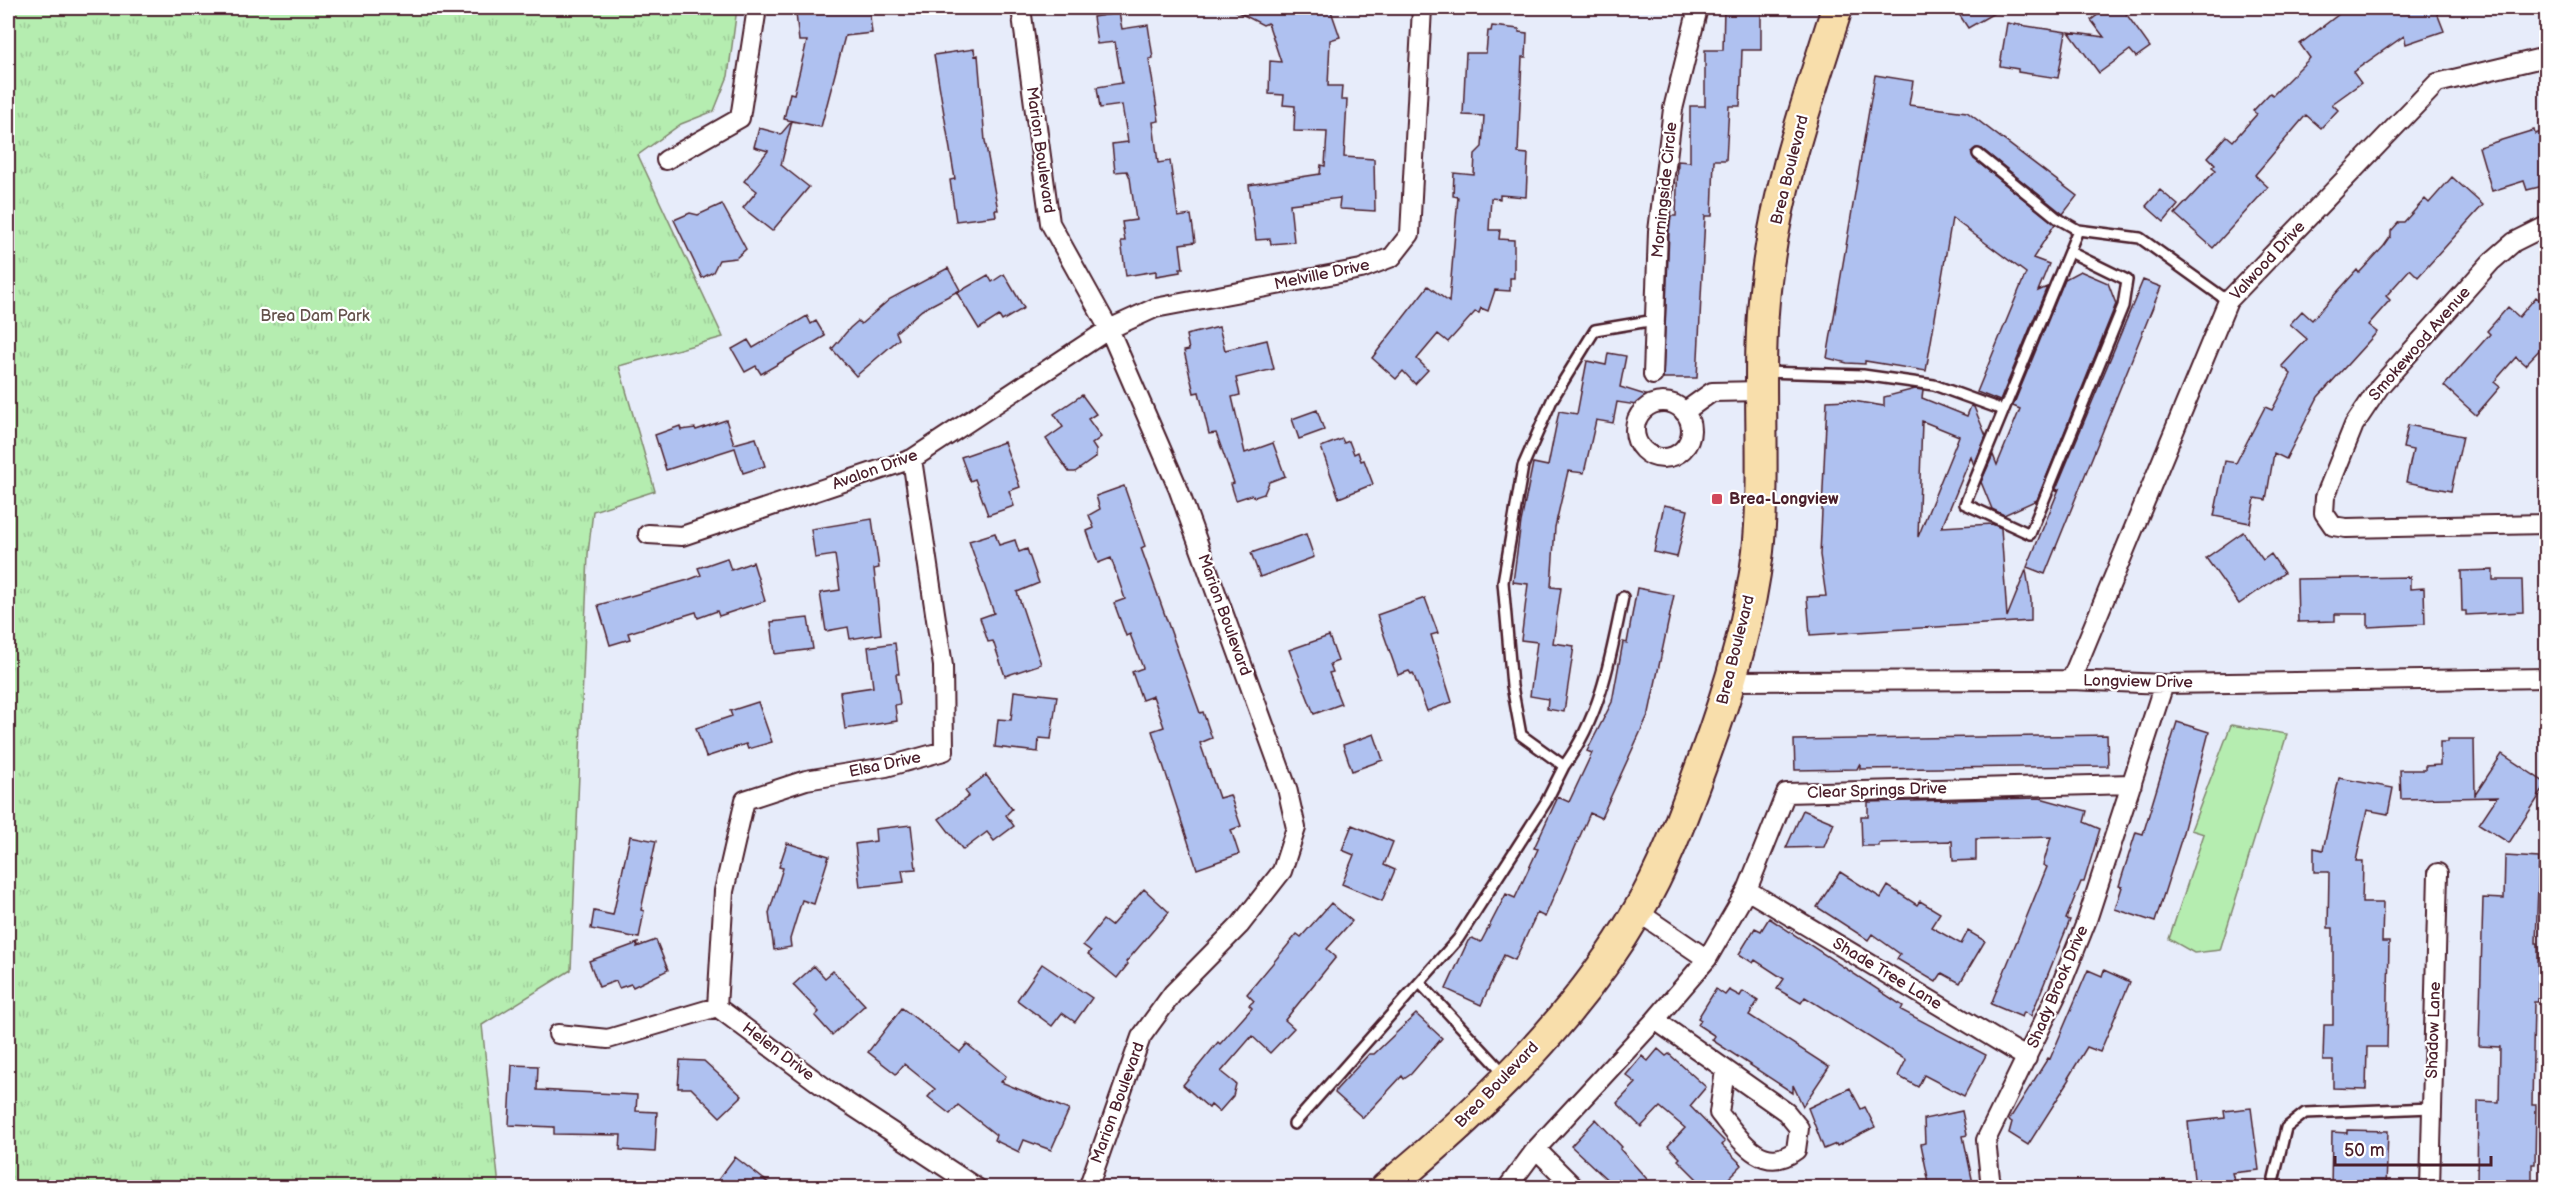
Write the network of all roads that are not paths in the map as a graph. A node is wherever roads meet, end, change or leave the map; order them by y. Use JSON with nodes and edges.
{"nodes":[{"id":1,"x":758,"y":8,"type":"edge"},
{"id":2,"x":1022,"y":8,"type":"edge"},
{"id":3,"x":1422,"y":8,"type":"edge"},
{"id":4,"x":1698,"y":8,"type":"edge"},
{"id":5,"x":1837,"y":8,"type":"edge"},
{"id":6,"x":2547,"y":57,"type":"edge"},
{"id":7,"x":1978,"y":154,"type":"dead end"},
{"id":8,"x":666,"y":160,"type":"dead end"},
{"id":9,"x":2547,"y":226,"type":"edge"},
{"id":10,"x":2078,"y":230,"type":"junction"},
{"id":11,"x":2070,"y":252,"type":"junction"},
{"id":12,"x":2228,"y":301,"type":"junction"},
{"id":13,"x":1655,"y":320,"type":"junction"},
{"id":14,"x":1109,"y":329,"type":"junction"},
{"id":15,"x":1653,"y":375,"type":"dead end"},
{"id":16,"x":1762,"y":381,"type":"junction"},
{"id":17,"x":2003,"y":410,"type":"junction"},
{"id":18,"x":1684,"y":412,"type":"dead end"},
{"id":19,"x":912,"y":459,"type":"junction"},
{"id":20,"x":2547,"y":524,"type":"edge"},
{"id":21,"x":648,"y":534,"type":"dead end"},
{"id":22,"x":1623,"y":597,"type":"dead end"},
{"id":23,"x":2547,"y":678,"type":"edge"},
{"id":24,"x":2071,"y":680,"type":"junction"},
{"id":25,"x":1730,"y":681,"type":"junction"},
{"id":26,"x":2164,"y":684,"type":"junction"},
{"id":27,"x":1564,"y":766,"type":"junction"},
{"id":28,"x":2132,"y":784,"type":"junction"},
{"id":29,"x":2438,"y":873,"type":"dead end"},
{"id":30,"x":1747,"y":890,"type":"junction"},
{"id":31,"x":1638,"y":912,"type":"junction"},
{"id":32,"x":1707,"y":959,"type":"junction"},
{"id":33,"x":1420,"y":983,"type":"junction"},
{"id":34,"x":717,"y":1006,"type":"junction"},
{"id":35,"x":1655,"y":1020,"type":"junction"},
{"id":36,"x":558,"y":1034,"type":"dead end"},
{"id":37,"x":2027,"y":1058,"type":"junction"},
{"id":38,"x":1725,"y":1070,"type":"junction"},
{"id":39,"x":1507,"y":1076,"type":"junction"},
{"id":40,"x":2432,"y":1108,"type":"junction"},
{"id":41,"x":1294,"y":1124,"type":"dead end"},
{"id":42,"x":1536,"y":1149,"type":"junction"},
{"id":43,"x":2274,"y":1178,"type":"dead end"},
{"id":44,"x":976,"y":1188,"type":"edge"},
{"id":45,"x":1088,"y":1188,"type":"edge"},
{"id":46,"x":1386,"y":1188,"type":"edge"},
{"id":47,"x":1506,"y":1188,"type":"edge"},
{"id":48,"x":1575,"y":1188,"type":"edge"},
{"id":49,"x":1991,"y":1188,"type":"edge"},
{"id":50,"x":2430,"y":1188,"type":"edge"}],
"edges":[{"from":1,"to":8,"type":"street"},
{"from":2,"to":14,"type":"street","name":"Marion Boulevard"},
{"from":3,"to":14,"type":"street","name":"Melville Drive"},
{"from":4,"to":13,"type":"street","name":"Morningside Circle"},
{"from":5,"to":16,"type":"main road","name":"Brea Boulevard"},
{"from":6,"to":12,"type":"street","name":"Valwood Drive"},
{"from":7,"to":10,"type":"lane"},
{"from":9,"to":20,"type":"street","name":"Smokewood Avenue"},
{"from":10,"to":11,"type":"lane"},
{"from":10,"to":12,"type":"lane"},
{"from":11,"to":17,"type":"lane"},
{"from":11,"to":17,"type":"lane"},
{"from":12,"to":24,"type":"street","name":"Valwood Drive"},
{"from":13,"to":15,"type":"street","name":"Morningside Circle"},
{"from":13,"to":27,"type":"lane"},
{"from":14,"to":19,"type":"street","name":"Avalon Drive"},
{"from":14,"to":45,"type":"street","name":"Marion Boulevard"},
{"from":16,"to":17,"type":"lane"},
{"from":16,"to":18,"type":"street"},
{"from":16,"to":25,"type":"main road","name":"Brea Boulevard"},
{"from":19,"to":21,"type":"street","name":"Avalon Drive"},
{"from":19,"to":34,"type":"street","name":"Elsa Drive"},
{"from":22,"to":27,"type":"lane"},
{"from":23,"to":26,"type":"street","name":"Longview Drive"},
{"from":24,"to":25,"type":"street","name":"Longview Drive"},
{"from":24,"to":26,"type":"street","name":"Longview Drive"},
{"from":25,"to":31,"type":"main road","name":"Brea Boulevard"},
{"from":26,"to":28,"type":"street","name":"Shady Brook Drive"},
{"from":27,"to":33,"type":"lane"},
{"from":28,"to":30,"type":"street","name":"Clear Springs Drive"},
{"from":28,"to":37,"type":"street","name":"Shady Brook Drive"},
{"from":29,"to":40,"type":"street","name":"Shadow Lane"},
{"from":30,"to":32,"type":"street","name":"Clear Springs Drive"},
{"from":30,"to":37,"type":"street","name":"Shade Tree Lane"},
{"from":31,"to":32,"type":"street"},
{"from":31,"to":39,"type":"main road","name":"Brea Boulevard"},
{"from":32,"to":35,"type":"street","name":"Clear Springs Drive"},
{"from":33,"to":39,"type":"lane"},
{"from":33,"to":41,"type":"lane"},
{"from":34,"to":36,"type":"street"},
{"from":34,"to":44,"type":"street","name":"Helen Drive"},
{"from":35,"to":38,"type":"street"},
{"from":35,"to":42,"type":"street","name":"Clear Springs Drive"},
{"from":37,"to":49,"type":"street","name":"Shady Brook Drive"},
{"from":38,"to":38,"type":"street"},
{"from":39,"to":46,"type":"main road","name":"Brea Boulevard"},
{"from":40,"to":43,"type":"lane"},
{"from":40,"to":50,"type":"street","name":"Shadow Lane"},
{"from":42,"to":47,"type":"street","name":"Clear Springs Drive"},
{"from":42,"to":48,"type":"street"}]}
